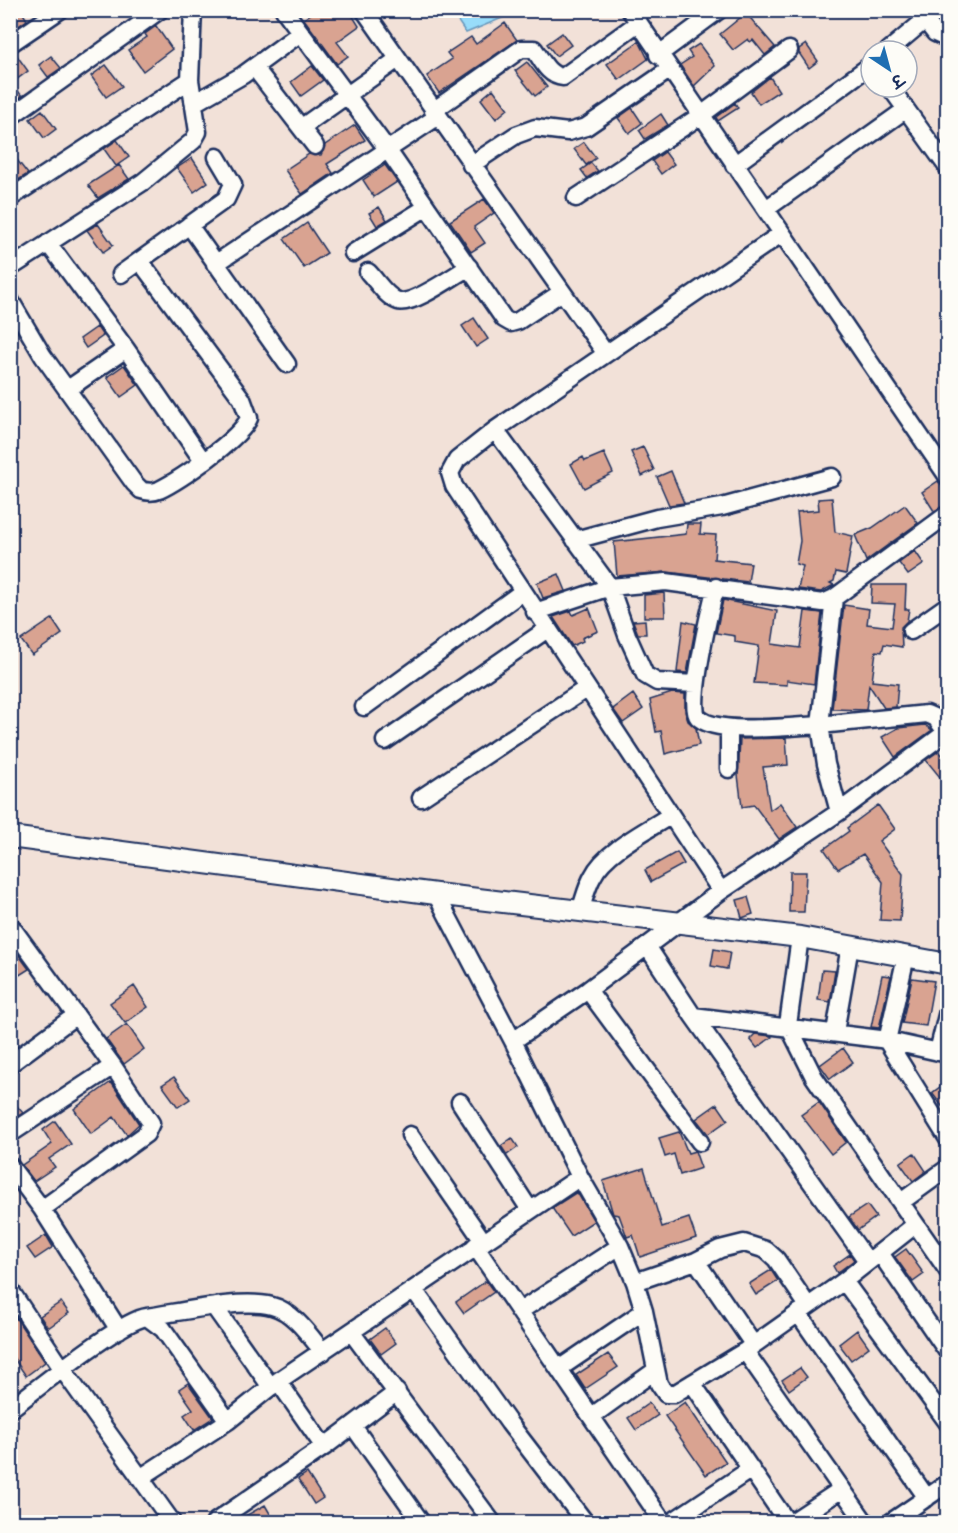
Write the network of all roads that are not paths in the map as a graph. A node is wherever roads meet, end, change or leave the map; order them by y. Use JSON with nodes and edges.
{"nodes":[{"id":1,"x":60,"y":10,"type":"edge"},
{"id":2,"x":160,"y":10,"type":"edge"},
{"id":3,"x":284,"y":10,"type":"edge"},
{"id":4,"x":364,"y":10,"type":"edge"},
{"id":5,"x":719,"y":10,"type":"edge"},
{"id":6,"x":939,"y":10,"type":"edge"},
{"id":7,"x":196,"y":13,"type":"edge"},
{"id":8,"x":948,"y":14,"type":"edge"},
{"id":9,"x":922,"y":15,"type":"edge"},
{"id":10,"x":43,"y":16,"type":"edge"},
{"id":11,"x":634,"y":17,"type":"edge"},
{"id":12,"x":299,"y":34,"type":"junction"},
{"id":13,"x":899,"y":39,"type":"edge"},
{"id":14,"x":948,"y":39,"type":"edge"},
{"id":15,"x":10,"y":44,"type":"edge"},
{"id":16,"x":789,"y":50,"type":"dead end"},
{"id":17,"x":658,"y":55,"type":"junction"},
{"id":18,"x":398,"y":59,"type":"junction"},
{"id":19,"x":254,"y":67,"type":"junction"},
{"id":20,"x":669,"y":70,"type":"junction"},
{"id":21,"x":859,"y":74,"type":"edge"},
{"id":22,"x":190,"y":80,"type":"junction"},
{"id":23,"x":346,"y":97,"type":"junction"},
{"id":24,"x":898,"y":99,"type":"edge"},
{"id":25,"x":196,"y":102,"type":"junction"},
{"id":26,"x":905,"y":110,"type":"junction"},
{"id":27,"x":435,"y":114,"type":"junction"},
{"id":28,"x":700,"y":116,"type":"junction"},
{"id":29,"x":10,"y":117,"type":"edge"},
{"id":30,"x":302,"y":127,"type":"junction"},
{"id":31,"x":315,"y":146,"type":"dead end"},
{"id":32,"x":387,"y":149,"type":"junction"},
{"id":33,"x":217,"y":156,"type":"dead end"},
{"id":34,"x":471,"y":165,"type":"junction"},
{"id":35,"x":734,"y":165,"type":"junction"},
{"id":36,"x":947,"y":166,"type":"edge"},
{"id":37,"x":10,"y":198,"type":"edge"},
{"id":38,"x":576,"y":198,"type":"dead end"},
{"id":39,"x":427,"y":207,"type":"junction"},
{"id":40,"x":766,"y":209,"type":"junction"},
{"id":41,"x":189,"y":225,"type":"junction"},
{"id":42,"x":781,"y":234,"type":"junction"},
{"id":43,"x":48,"y":243,"type":"junction"},
{"id":44,"x":353,"y":254,"type":"dead end"},
{"id":45,"x":140,"y":261,"type":"junction"},
{"id":46,"x":215,"y":264,"type":"junction"},
{"id":47,"x":469,"y":267,"type":"junction"},
{"id":48,"x":10,"y":268,"type":"edge"},
{"id":49,"x":368,"y":272,"type":"dead end"},
{"id":50,"x":121,"y":274,"type":"dead end"},
{"id":51,"x":562,"y":292,"type":"junction"},
{"id":52,"x":10,"y":300,"type":"edge"},
{"id":53,"x":126,"y":349,"type":"junction"},
{"id":54,"x":606,"y":354,"type":"junction"},
{"id":55,"x":287,"y":364,"type":"dead end"},
{"id":56,"x":68,"y":389,"type":"junction"},
{"id":57,"x":495,"y":430,"type":"junction"},
{"id":58,"x":203,"y":461,"type":"junction"},
{"id":59,"x":832,"y":477,"type":"dead end"},
{"id":60,"x":948,"y":477,"type":"edge"},
{"id":61,"x":948,"y":514,"type":"edge"},
{"id":62,"x":575,"y":540,"type":"junction"},
{"id":63,"x":716,"y":586,"type":"junction"},
{"id":64,"x":610,"y":587,"type":"junction"},
{"id":65,"x":522,"y":592,"type":"junction"},
{"id":66,"x":834,"y":598,"type":"junction"},
{"id":67,"x":948,"y":605,"type":"edge"},
{"id":68,"x":535,"y":612,"type":"junction"},
{"id":69,"x":546,"y":630,"type":"junction"},
{"id":70,"x":911,"y":631,"type":"dead end"},
{"id":71,"x":696,"y":684,"type":"junction"},
{"id":72,"x":586,"y":688,"type":"junction"},
{"id":73,"x":364,"y":707,"type":"dead end"},
{"id":74,"x":820,"y":725,"type":"junction"},
{"id":75,"x":729,"y":728,"type":"junction"},
{"id":76,"x":947,"y":732,"type":"edge"},
{"id":77,"x":385,"y":741,"type":"dead end"},
{"id":78,"x":729,"y":769,"type":"dead end"},
{"id":79,"x":421,"y":798,"type":"dead end"},
{"id":80,"x":839,"y":812,"type":"junction"},
{"id":81,"x":671,"y":815,"type":"junction"},
{"id":82,"x":10,"y":837,"type":"edge"},
{"id":83,"x":722,"y":891,"type":"junction"},
{"id":84,"x":436,"y":894,"type":"junction"},
{"id":85,"x":580,"y":911,"type":"junction"},
{"id":86,"x":676,"y":923,"type":"junction"},
{"id":87,"x":10,"y":925,"type":"edge"},
{"id":88,"x":800,"y":938,"type":"junction"},
{"id":89,"x":647,"y":946,"type":"junction"},
{"id":90,"x":850,"y":946,"type":"junction"},
{"id":91,"x":906,"y":956,"type":"junction"},
{"id":92,"x":948,"y":964,"type":"edge"},
{"id":93,"x":588,"y":990,"type":"junction"},
{"id":94,"x":948,"y":1011,"type":"edge"},
{"id":95,"x":76,"y":1015,"type":"junction"},
{"id":96,"x":693,"y":1016,"type":"junction"},
{"id":97,"x":788,"y":1025,"type":"junction"},
{"id":98,"x":835,"y":1032,"type":"junction"},
{"id":99,"x":513,"y":1041,"type":"junction"},
{"id":100,"x":887,"y":1041,"type":"junction"},
{"id":101,"x":943,"y":1053,"type":"edge"},
{"id":102,"x":10,"y":1064,"type":"edge"},
{"id":103,"x":113,"y":1066,"type":"junction"},
{"id":104,"x":459,"y":1101,"type":"dead end"},
{"id":105,"x":945,"y":1128,"type":"edge"},
{"id":106,"x":10,"y":1134,"type":"edge"},
{"id":107,"x":410,"y":1134,"type":"dead end"},
{"id":108,"x":700,"y":1142,"type":"dead end"},
{"id":109,"x":948,"y":1168,"type":"edge"},
{"id":110,"x":14,"y":1176,"type":"edge"},
{"id":111,"x":580,"y":1177,"type":"junction"},
{"id":112,"x":901,"y":1202,"type":"junction"},
{"id":113,"x":42,"y":1209,"type":"junction"},
{"id":114,"x":530,"y":1210,"type":"junction"},
{"id":115,"x":915,"y":1225,"type":"junction"},
{"id":116,"x":479,"y":1243,"type":"junction"},
{"id":117,"x":620,"y":1246,"type":"junction"},
{"id":118,"x":874,"y":1257,"type":"junction"},
{"id":119,"x":696,"y":1261,"type":"junction"},
{"id":120,"x":948,"y":1271,"type":"edge"},
{"id":121,"x":843,"y":1281,"type":"junction"},
{"id":122,"x":635,"y":1282,"type":"junction"},
{"id":123,"x":10,"y":1290,"type":"edge"},
{"id":124,"x":414,"y":1290,"type":"junction"},
{"id":125,"x":216,"y":1308,"type":"junction"},
{"id":126,"x":803,"y":1310,"type":"junction"},
{"id":127,"x":520,"y":1311,"type":"junction"},
{"id":128,"x":644,"y":1311,"type":"junction"},
{"id":129,"x":147,"y":1317,"type":"junction"},
{"id":130,"x":119,"y":1330,"type":"junction"},
{"id":131,"x":352,"y":1333,"type":"junction"},
{"id":132,"x":749,"y":1347,"type":"junction"},
{"id":133,"x":947,"y":1351,"type":"edge"},
{"id":134,"x":323,"y":1352,"type":"junction"},
{"id":135,"x":560,"y":1368,"type":"junction"},
{"id":136,"x":63,"y":1370,"type":"junction"},
{"id":137,"x":656,"y":1370,"type":"junction"},
{"id":138,"x":692,"y":1383,"type":"junction"},
{"id":139,"x":275,"y":1384,"type":"junction"},
{"id":140,"x":397,"y":1392,"type":"junction"},
{"id":141,"x":10,"y":1408,"type":"edge"},
{"id":142,"x":592,"y":1416,"type":"junction"},
{"id":143,"x":228,"y":1421,"type":"junction"},
{"id":144,"x":948,"y":1423,"type":"edge"},
{"id":145,"x":353,"y":1426,"type":"junction"},
{"id":146,"x":324,"y":1447,"type":"junction"},
{"id":147,"x":751,"y":1469,"type":"junction"},
{"id":148,"x":140,"y":1478,"type":"junction"},
{"id":149,"x":948,"y":1483,"type":"edge"},
{"id":150,"x":842,"y":1489,"type":"junction"},
{"id":151,"x":927,"y":1498,"type":"junction"},
{"id":152,"x":172,"y":1522,"type":"edge"},
{"id":153,"x":215,"y":1522,"type":"edge"},
{"id":154,"x":421,"y":1522,"type":"edge"},
{"id":155,"x":492,"y":1522,"type":"edge"},
{"id":156,"x":585,"y":1522,"type":"edge"},
{"id":157,"x":663,"y":1522,"type":"edge"},
{"id":158,"x":672,"y":1522,"type":"edge"},
{"id":159,"x":786,"y":1522,"type":"edge"},
{"id":160,"x":865,"y":1522,"type":"edge"},
{"id":161,"x":891,"y":1522,"type":"edge"}],
"edges":[{"from":1,"to":10,"type":"street"},
{"from":2,"to":29,"type":"street"},
{"from":3,"to":12,"type":"street"},
{"from":4,"to":18,"type":"street"},
{"from":5,"to":17,"type":"street"},
{"from":6,"to":8,"type":"street"},
{"from":7,"to":22,"type":"street"},
{"from":9,"to":13,"type":"street"},
{"from":9,"to":14,"type":"street"},
{"from":10,"to":15,"type":"street"},
{"from":11,"to":17,"type":"street"},
{"from":11,"to":27,"type":"street"},
{"from":12,"to":19,"type":"street"},
{"from":12,"to":23,"type":"street"},
{"from":16,"to":28,"type":"street"},
{"from":17,"to":20,"type":"street"},
{"from":18,"to":23,"type":"street"},
{"from":18,"to":27,"type":"street"},
{"from":19,"to":25,"type":"street"},
{"from":19,"to":30,"type":"street"},
{"from":20,"to":28,"type":"street"},
{"from":20,"to":34,"type":"street"},
{"from":21,"to":35,"type":"street"},
{"from":22,"to":25,"type":"street"},
{"from":22,"to":37,"type":"street"},
{"from":23,"to":30,"type":"street"},
{"from":23,"to":32,"type":"street"},
{"from":24,"to":26,"type":"street"},
{"from":25,"to":43,"type":"street"},
{"from":26,"to":36,"type":"street"},
{"from":26,"to":40,"type":"street"},
{"from":27,"to":32,"type":"street"},
{"from":27,"to":34,"type":"street"},
{"from":28,"to":35,"type":"street"},
{"from":28,"to":38,"type":"street"},
{"from":30,"to":31,"type":"street"},
{"from":32,"to":39,"type":"street"},
{"from":32,"to":46,"type":"street"},
{"from":33,"to":41,"type":"street"},
{"from":34,"to":51,"type":"street"},
{"from":35,"to":40,"type":"street"},
{"from":39,"to":44,"type":"street"},
{"from":39,"to":47,"type":"street"},
{"from":40,"to":42,"type":"street"},
{"from":41,"to":45,"type":"street"},
{"from":41,"to":46,"type":"street"},
{"from":42,"to":54,"type":"street"},
{"from":42,"to":60,"type":"street"},
{"from":43,"to":48,"type":"street"},
{"from":43,"to":53,"type":"street"},
{"from":45,"to":50,"type":"street"},
{"from":45,"to":58,"type":"street"},
{"from":46,"to":55,"type":"street"},
{"from":47,"to":49,"type":"street"},
{"from":47,"to":51,"type":"street"},
{"from":51,"to":54,"type":"street"},
{"from":52,"to":56,"type":"street"},
{"from":53,"to":56,"type":"street"},
{"from":53,"to":58,"type":"street"},
{"from":54,"to":57,"type":"street"},
{"from":56,"to":58,"type":"street"},
{"from":57,"to":62,"type":"street"},
{"from":57,"to":65,"type":"street"},
{"from":59,"to":62,"type":"street"},
{"from":61,"to":66,"type":"street"},
{"from":62,"to":64,"type":"street"},
{"from":63,"to":64,"type":"street"},
{"from":63,"to":66,"type":"street"},
{"from":63,"to":71,"type":"street"},
{"from":64,"to":68,"type":"street"},
{"from":64,"to":71,"type":"street"},
{"from":65,"to":68,"type":"street"},
{"from":65,"to":73,"type":"street"},
{"from":66,"to":74,"type":"street"},
{"from":67,"to":70,"type":"street"},
{"from":68,"to":69,"type":"street"},
{"from":69,"to":72,"type":"street"},
{"from":69,"to":77,"type":"street"},
{"from":71,"to":75,"type":"street"},
{"from":72,"to":79,"type":"street"},
{"from":72,"to":81,"type":"street"},
{"from":74,"to":75,"type":"street"},
{"from":74,"to":76,"type":"street"},
{"from":74,"to":80,"type":"street"},
{"from":75,"to":78,"type":"street"},
{"from":76,"to":80,"type":"street"},
{"from":80,"to":83,"type":"street"},
{"from":81,"to":83,"type":"street"},
{"from":81,"to":85,"type":"street"},
{"from":82,"to":84,"type":"street"},
{"from":83,"to":86,"type":"street"},
{"from":84,"to":85,"type":"street"},
{"from":84,"to":99,"type":"street"},
{"from":85,"to":86,"type":"street"},
{"from":86,"to":88,"type":"street"},
{"from":86,"to":89,"type":"street"},
{"from":87,"to":95,"type":"street"},
{"from":88,"to":90,"type":"street"},
{"from":88,"to":97,"type":"street"},
{"from":89,"to":93,"type":"street"},
{"from":89,"to":96,"type":"street"},
{"from":90,"to":91,"type":"street"},
{"from":90,"to":98,"type":"street"},
{"from":91,"to":92,"type":"street"},
{"from":91,"to":100,"type":"street"},
{"from":93,"to":99,"type":"street"},
{"from":93,"to":108,"type":"street"},
{"from":94,"to":101,"type":"street"},
{"from":95,"to":102,"type":"street"},
{"from":95,"to":103,"type":"street"},
{"from":96,"to":97,"type":"street"},
{"from":96,"to":118,"type":"street"},
{"from":97,"to":98,"type":"street"},
{"from":97,"to":112,"type":"street"},
{"from":98,"to":100,"type":"street"},
{"from":99,"to":111,"type":"street"},
{"from":100,"to":101,"type":"street"},
{"from":100,"to":105,"type":"street"},
{"from":103,"to":106,"type":"street"},
{"from":103,"to":113,"type":"street"},
{"from":104,"to":114,"type":"street"},
{"from":107,"to":116,"type":"street"},
{"from":109,"to":112,"type":"street"},
{"from":110,"to":113,"type":"street"},
{"from":111,"to":114,"type":"street"},
{"from":111,"to":117,"type":"street"},
{"from":112,"to":115,"type":"street"},
{"from":113,"to":130,"type":"street"},
{"from":114,"to":116,"type":"street"},
{"from":115,"to":118,"type":"street"},
{"from":115,"to":120,"type":"street"},
{"from":116,"to":124,"type":"street"},
{"from":116,"to":127,"type":"street"},
{"from":117,"to":122,"type":"street"},
{"from":117,"to":127,"type":"street"},
{"from":118,"to":121,"type":"street"},
{"from":118,"to":133,"type":"street"},
{"from":119,"to":122,"type":"street"},
{"from":119,"to":126,"type":"street"},
{"from":119,"to":132,"type":"street"},
{"from":121,"to":126,"type":"street"},
{"from":121,"to":144,"type":"street"},
{"from":122,"to":128,"type":"street"},
{"from":123,"to":136,"type":"street"},
{"from":124,"to":131,"type":"street"},
{"from":124,"to":156,"type":"street"},
{"from":125,"to":129,"type":"street"},
{"from":125,"to":134,"type":"street"},
{"from":125,"to":139,"type":"street"},
{"from":126,"to":132,"type":"street"},
{"from":126,"to":151,"type":"street"},
{"from":127,"to":135,"type":"street"},
{"from":128,"to":135,"type":"street"},
{"from":128,"to":137,"type":"street"},
{"from":129,"to":130,"type":"street"},
{"from":129,"to":143,"type":"street"},
{"from":130,"to":136,"type":"street"},
{"from":131,"to":134,"type":"street"},
{"from":131,"to":140,"type":"street"},
{"from":132,"to":138,"type":"street"},
{"from":132,"to":150,"type":"street"},
{"from":134,"to":139,"type":"street"},
{"from":135,"to":142,"type":"street"},
{"from":136,"to":141,"type":"street"},
{"from":136,"to":148,"type":"street"},
{"from":137,"to":138,"type":"street"},
{"from":137,"to":142,"type":"street"},
{"from":138,"to":147,"type":"street"},
{"from":139,"to":143,"type":"street"},
{"from":139,"to":146,"type":"street"},
{"from":140,"to":145,"type":"street"},
{"from":140,"to":155,"type":"street"},
{"from":142,"to":157,"type":"street"},
{"from":143,"to":148,"type":"street"},
{"from":145,"to":146,"type":"street"},
{"from":145,"to":154,"type":"street"},
{"from":146,"to":153,"type":"street"},
{"from":147,"to":158,"type":"street"},
{"from":147,"to":159,"type":"street"},
{"from":148,"to":152,"type":"street"},
{"from":149,"to":151,"type":"street"},
{"from":150,"to":159,"type":"street"},
{"from":150,"to":160,"type":"street"},
{"from":151,"to":161,"type":"street"}]}
